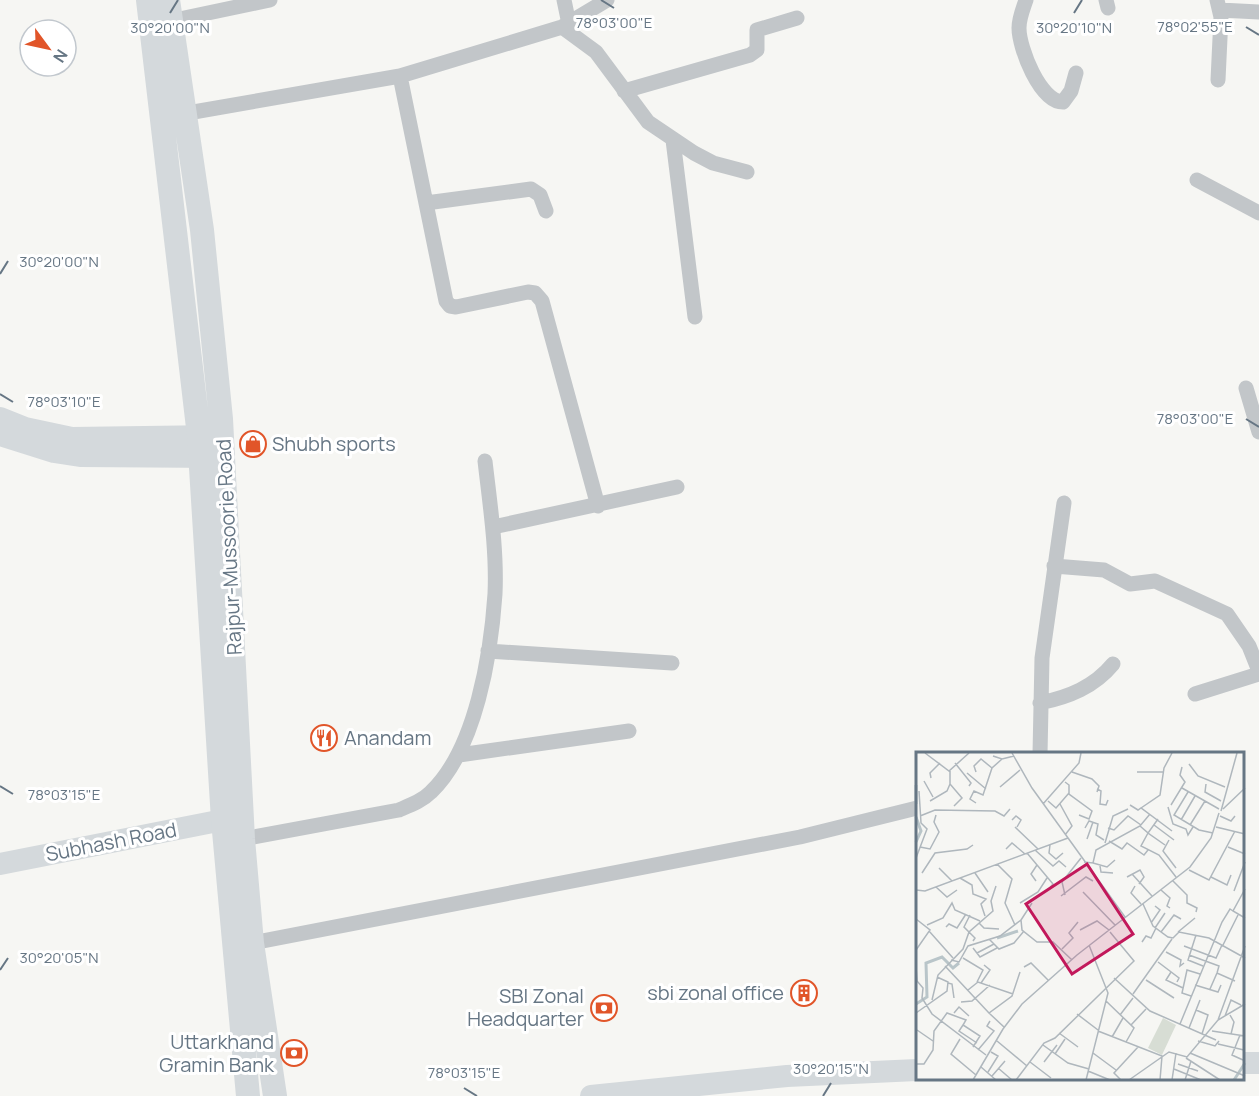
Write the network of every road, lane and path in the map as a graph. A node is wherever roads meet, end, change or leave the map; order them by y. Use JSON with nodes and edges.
{"nodes":[{"id":1,"x":148,"y":0,"type":"edge"},
{"id":2,"x":270,"y":0,"type":"edge"},
{"id":3,"x":564,"y":0,"type":"edge"},
{"id":4,"x":607,"y":0,"type":"edge"},
{"id":5,"x":1026,"y":0,"type":"edge"},
{"id":6,"x":1218,"y":5,"type":"edge"},
{"id":7,"x":169,"y":11,"type":"edge"},
{"id":8,"x":1259,"y":12,"type":"edge"},
{"id":9,"x":797,"y":18,"type":"dead end"},
{"id":10,"x":565,"y":25,"type":"junction"},
{"id":11,"x":1076,"y":73,"type":"dead end"},
{"id":12,"x":400,"y":76,"type":"junction"},
{"id":13,"x":1218,"y":80,"type":"dead end"},
{"id":14,"x":624,"y":91,"type":"junction"},
{"id":15,"x":182,"y":114,"type":"junction"},
{"id":16,"x":673,"y":141,"type":"junction"},
{"id":17,"x":747,"y":172,"type":"dead end"},
{"id":18,"x":1197,"y":180,"type":"dead end"},
{"id":19,"x":426,"y":203,"type":"junction"},
{"id":20,"x":546,"y":211,"type":"dead end"},
{"id":21,"x":1259,"y":213,"type":"edge"},
{"id":22,"x":695,"y":317,"type":"dead end"},
{"id":23,"x":1246,"y":388,"type":"dead end"},
{"id":24,"x":0,"y":418,"type":"edge"},
{"id":25,"x":1259,"y":432,"type":"edge"},
{"id":26,"x":0,"y":435,"type":"edge"},
{"id":27,"x":212,"y":446,"type":"junction"},
{"id":28,"x":484,"y":461,"type":"dead end"},
{"id":29,"x":677,"y":487,"type":"dead end"},
{"id":30,"x":1064,"y":503,"type":"dead end"},
{"id":31,"x":598,"y":506,"type":"junction"},
{"id":32,"x":493,"y":527,"type":"junction"},
{"id":33,"x":1054,"y":566,"type":"junction"},
{"id":34,"x":488,"y":651,"type":"junction"},
{"id":35,"x":672,"y":663,"type":"dead end"},
{"id":36,"x":1113,"y":664,"type":"dead end"},
{"id":37,"x":1259,"y":672,"type":"edge"},
{"id":38,"x":1195,"y":694,"type":"dead end"},
{"id":39,"x":1040,"y":704,"type":"junction"},
{"id":40,"x":629,"y":731,"type":"dead end"},
{"id":41,"x":1040,"y":752,"type":"edge"},
{"id":42,"x":459,"y":755,"type":"junction"},
{"id":43,"x":916,"y":808,"type":"edge"},
{"id":44,"x":223,"y":820,"type":"junction"},
{"id":45,"x":243,"y":838,"type":"junction"},
{"id":46,"x":0,"y":864,"type":"edge"},
{"id":47,"x":252,"y":943,"type":"junction"},
{"id":48,"x":916,"y":1070,"type":"edge"},
{"id":49,"x":248,"y":1096,"type":"edge"},
{"id":50,"x":276,"y":1096,"type":"edge"},
{"id":51,"x":591,"y":1096,"type":"edge"}],
"edges":[{"from":1,"to":27,"type":"main road","name":"Rajpur-Mussoorie Road"},
{"from":2,"to":7,"type":"street"},
{"from":3,"to":10,"type":"street"},
{"from":4,"to":10,"type":"street"},
{"from":5,"to":11,"type":"street"},
{"from":6,"to":8,"type":"street"},
{"from":6,"to":13,"type":"street"},
{"from":7,"to":15,"type":"main road","name":"Rajpur-Mussoorie Road"},
{"from":9,"to":14,"type":"street"},
{"from":10,"to":12,"type":"street"},
{"from":10,"to":14,"type":"street"},
{"from":12,"to":15,"type":"street"},
{"from":12,"to":19,"type":"street"},
{"from":14,"to":16,"type":"street"},
{"from":15,"to":27,"type":"main road","name":"Rajpur-Mussoorie Road"},
{"from":16,"to":17,"type":"street"},
{"from":16,"to":22,"type":"street"},
{"from":18,"to":21,"type":"street"},
{"from":19,"to":20,"type":"street"},
{"from":19,"to":31,"type":"street"},
{"from":23,"to":25,"type":"street"},
{"from":24,"to":27,"type":"street"},
{"from":26,"to":27,"type":"street"},
{"from":27,"to":44,"type":"main road","name":"Rajpur-Mussoorie Road"},
{"from":27,"to":45,"type":"main road","name":"Rajpur-Mussoorie Road"},
{"from":28,"to":32,"type":"street"},
{"from":29,"to":31,"type":"street"},
{"from":30,"to":33,"type":"street"},
{"from":31,"to":32,"type":"street"},
{"from":32,"to":34,"type":"street"},
{"from":33,"to":37,"type":"street"},
{"from":33,"to":39,"type":"street"},
{"from":34,"to":35,"type":"street"},
{"from":34,"to":42,"type":"street"},
{"from":36,"to":39,"type":"street"},
{"from":37,"to":38,"type":"street"},
{"from":39,"to":41,"type":"street"},
{"from":40,"to":42,"type":"street"},
{"from":42,"to":45,"type":"street"},
{"from":43,"to":47,"type":"street"},
{"from":44,"to":46,"type":"street","name":"Subhash Road"},
{"from":44,"to":49,"type":"main road","name":"Rajpur-Mussoorie Road"},
{"from":45,"to":47,"type":"main road","name":"Rajpur-Mussoorie Road"},
{"from":47,"to":50,"type":"main road","name":"Rajpur-Mussoorie Road"},
{"from":48,"to":51,"type":"street"}]}
